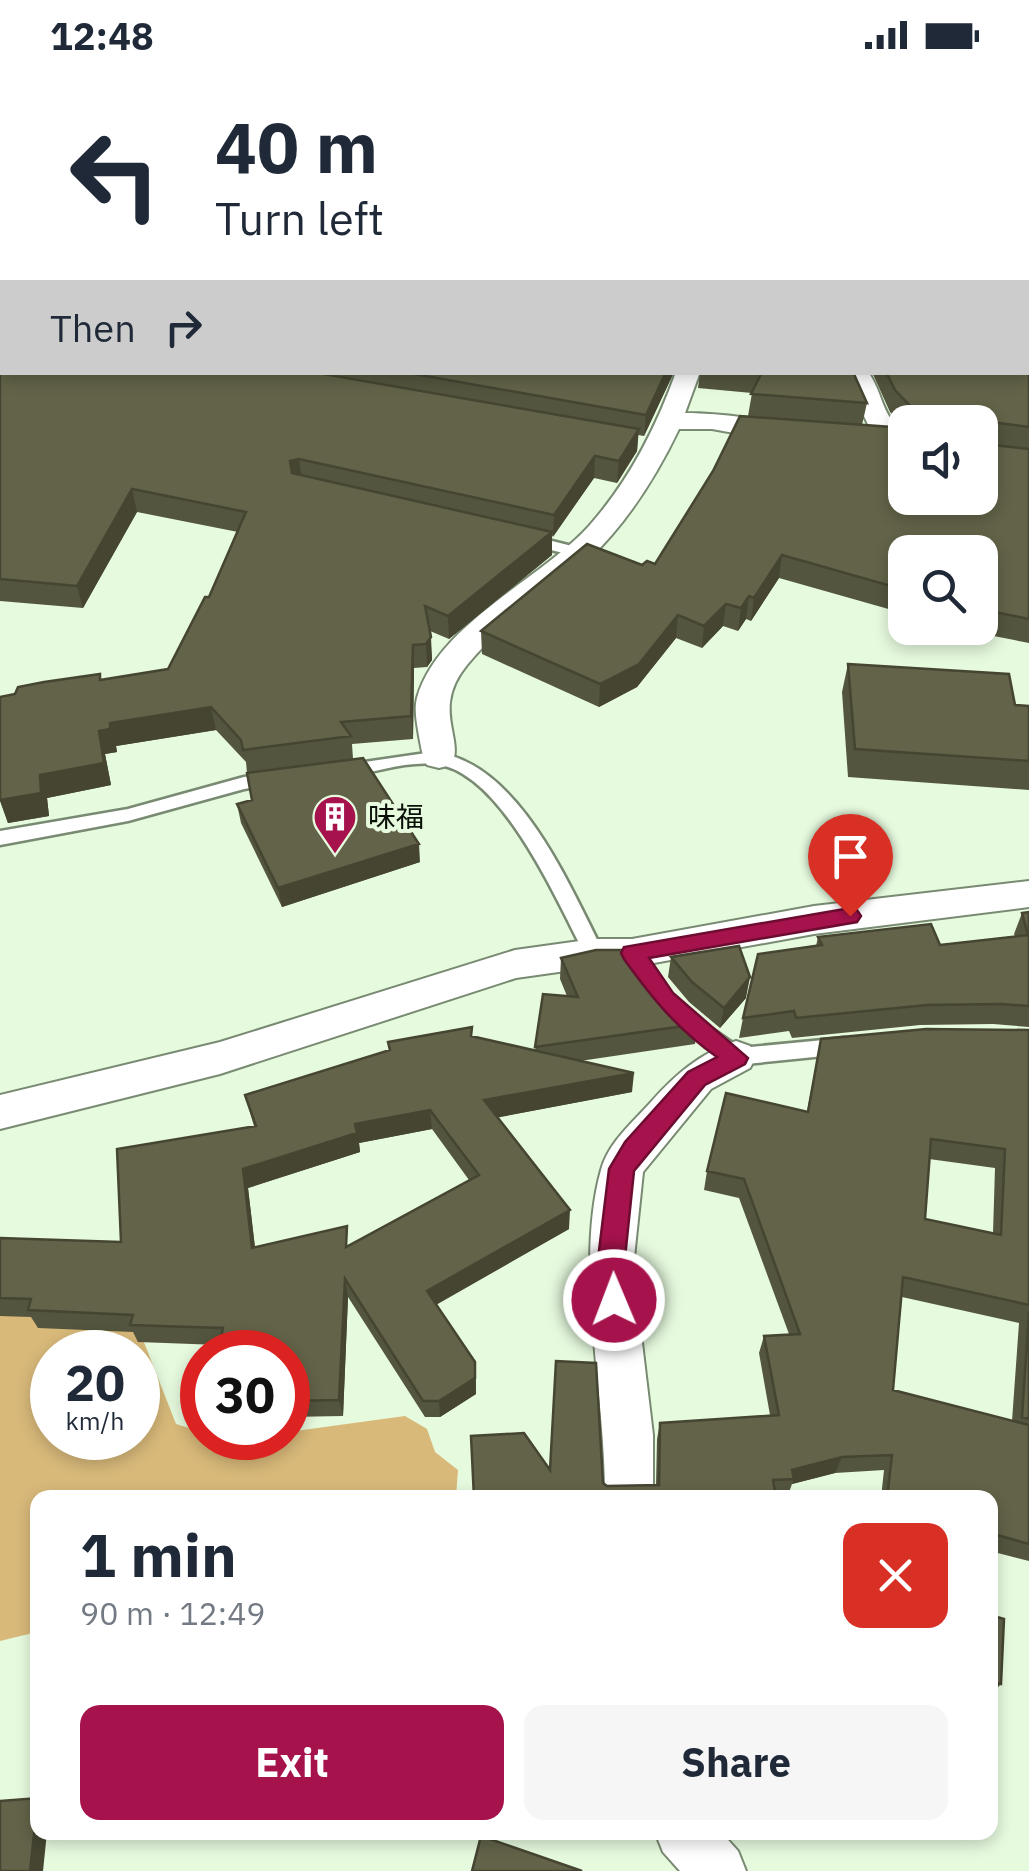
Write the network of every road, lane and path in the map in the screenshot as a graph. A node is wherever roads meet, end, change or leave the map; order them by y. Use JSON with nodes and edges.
{"nodes":[{"id":1,"x":687,"y":375,"type":"edge"},
{"id":2,"x":857,"y":375,"type":"edge"},
{"id":3,"x":673,"y":421,"type":"junction"},
{"id":4,"x":888,"y":433,"type":"edge"},
{"id":5,"x":803,"y":437,"type":"edge"},
{"id":6,"x":852,"y":437,"type":"edge"},
{"id":7,"x":888,"y":438,"type":"edge"},
{"id":8,"x":505,"y":535,"type":"edge"},
{"id":9,"x":579,"y":552,"type":"junction"},
{"id":10,"x":439,"y":758,"type":"junction"},
{"id":11,"x":0,"y":838,"type":"edge"},
{"id":12,"x":1029,"y":894,"type":"edge"},
{"id":13,"x":594,"y":953,"type":"junction"},
{"id":14,"x":665,"y":1000,"type":"edge"},
{"id":15,"x":867,"y":1044,"type":"edge"},
{"id":16,"x":736,"y":1058,"type":"junction"},
{"id":17,"x":0,"y":1112,"type":"edge"},
{"id":18,"x":629,"y":1490,"type":"edge"},
{"id":19,"x":690,"y":1840,"type":"edge"},
{"id":20,"x":718,"y":1871,"type":"edge"}],
"edges":[{"from":1,"to":3,"type":"street"},
{"from":2,"to":4,"type":"street"},
{"from":3,"to":5,"type":"street"},
{"from":3,"to":9,"type":"street"},
{"from":6,"to":7,"type":"street"},
{"from":8,"to":9,"type":"lane"},
{"from":9,"to":10,"type":"street"},
{"from":10,"to":11,"type":"lane"},
{"from":10,"to":13,"type":"lane"},
{"from":12,"to":13,"type":"street"},
{"from":13,"to":17,"type":"street"},
{"from":14,"to":16,"type":"lane"},
{"from":15,"to":16,"type":"lane"},
{"from":16,"to":18,"type":"street"},
{"from":19,"to":20,"type":"street"}]}
